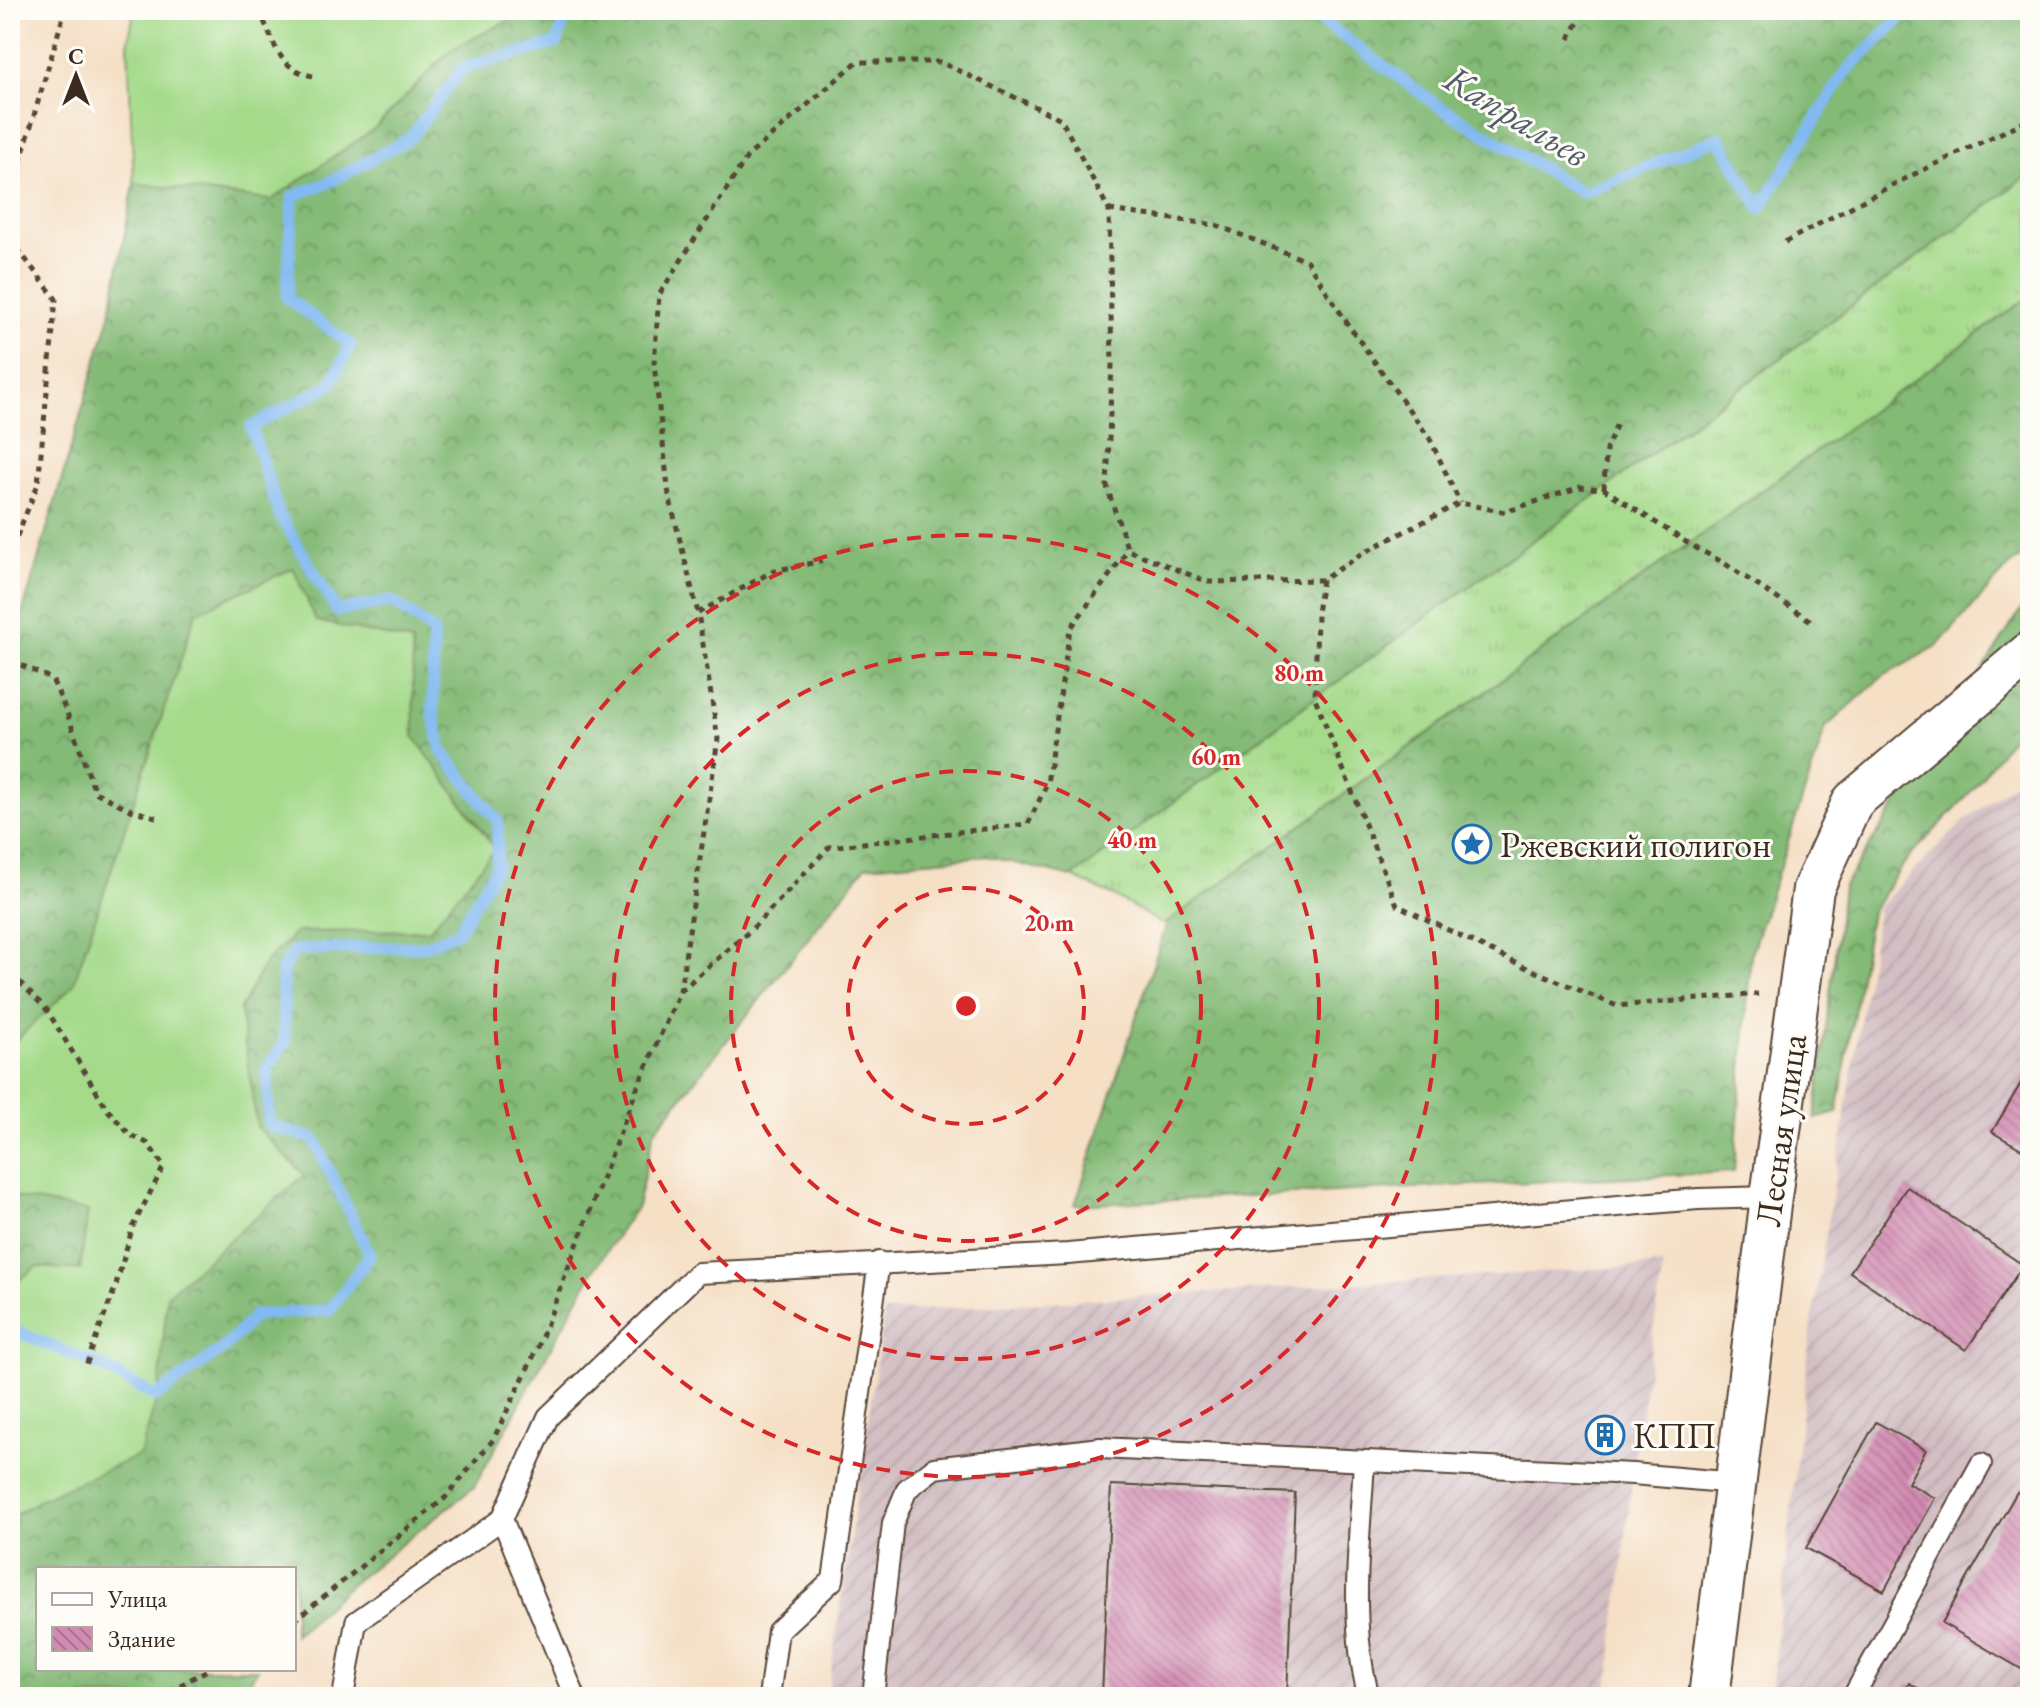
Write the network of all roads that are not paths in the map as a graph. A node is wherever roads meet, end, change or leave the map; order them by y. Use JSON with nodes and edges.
{"nodes":[{"id":1,"x":2030,"y":652,"type":"edge"},
{"id":2,"x":1771,"y":1197,"type":"junction"},
{"id":3,"x":879,"y":1262,"type":"junction"},
{"id":4,"x":1364,"y":1461,"type":"junction"},
{"id":5,"x":1981,"y":1464,"type":"dead end"},
{"id":6,"x":1736,"y":1483,"type":"junction"},
{"id":7,"x":502,"y":1519,"type":"junction"},
{"id":8,"x":343,"y":1697,"type":"edge"},
{"id":9,"x":575,"y":1697,"type":"edge"},
{"id":10,"x":769,"y":1697,"type":"edge"},
{"id":11,"x":873,"y":1697,"type":"edge"},
{"id":12,"x":1369,"y":1697,"type":"edge"},
{"id":13,"x":1709,"y":1697,"type":"edge"},
{"id":14,"x":1853,"y":1697,"type":"edge"}],
"edges":[{"from":1,"to":2,"type":"street","name":"Лесная улица"},
{"from":2,"to":3,"type":"lane"},
{"from":2,"to":6,"type":"street","name":"Лесная улица"},
{"from":3,"to":7,"type":"lane"},
{"from":3,"to":10,"type":"lane"},
{"from":4,"to":6,"type":"lane"},
{"from":4,"to":11,"type":"lane"},
{"from":4,"to":12,"type":"lane"},
{"from":5,"to":14,"type":"lane"},
{"from":6,"to":13,"type":"street","name":"Лесная улица"},
{"from":7,"to":8,"type":"lane"},
{"from":7,"to":9,"type":"lane"}]}
